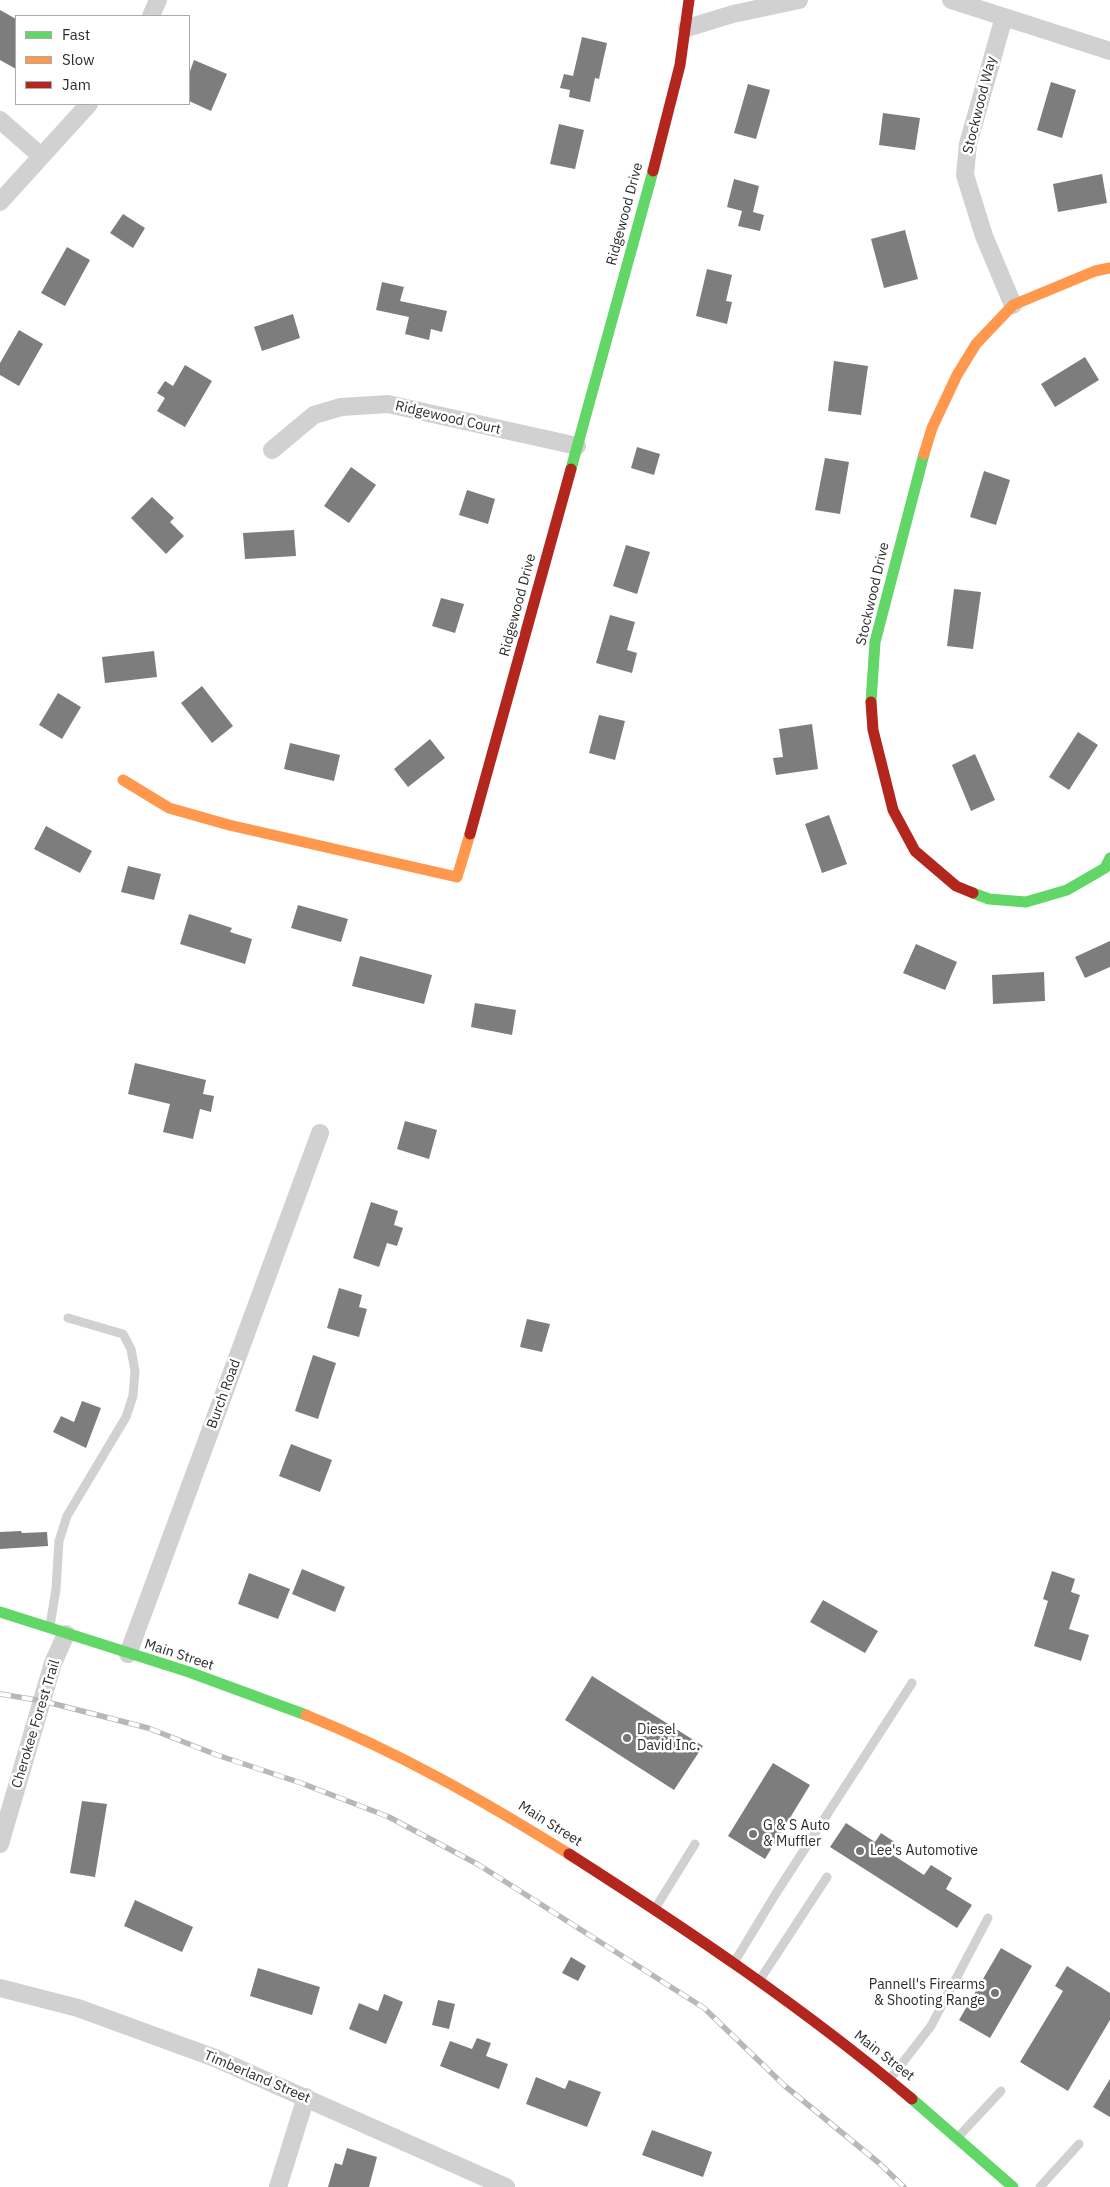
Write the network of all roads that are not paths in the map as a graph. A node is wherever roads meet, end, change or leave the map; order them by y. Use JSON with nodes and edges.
{"nodes":[{"id":1,"x":158,"y":0,"type":"edge"},
{"id":2,"x":689,"y":0,"type":"edge"},
{"id":3,"x":798,"y":0,"type":"edge"},
{"id":4,"x":951,"y":0,"type":"edge"},
{"id":5,"x":151,"y":15,"type":"edge"},
{"id":6,"x":1004,"y":17,"type":"junction"},
{"id":7,"x":687,"y":28,"type":"junction"},
{"id":8,"x":1110,"y":51,"type":"edge"},
{"id":9,"x":88,"y":105,"type":"edge"},
{"id":10,"x":0,"y":120,"type":"edge"},
{"id":11,"x":41,"y":156,"type":"junction"},
{"id":12,"x":0,"y":202,"type":"edge"},
{"id":13,"x":1110,"y":268,"type":"edge"},
{"id":14,"x":1013,"y":305,"type":"junction"},
{"id":15,"x":577,"y":446,"type":"junction"},
{"id":16,"x":272,"y":450,"type":"dead end"},
{"id":17,"x":123,"y":780,"type":"dead end"},
{"id":18,"x":1110,"y":858,"type":"edge"},
{"id":19,"x":320,"y":1133,"type":"dead end"},
{"id":20,"x":68,"y":1318,"type":"dead end"},
{"id":21,"x":0,"y":1612,"type":"edge"},
{"id":22,"x":58,"y":1631,"type":"junction"},
{"id":23,"x":128,"y":1654,"type":"junction"},
{"id":24,"x":912,"y":1683,"type":"dead end"},
{"id":25,"x":0,"y":1844,"type":"edge"},
{"id":26,"x":695,"y":1844,"type":"dead end"},
{"id":27,"x":827,"y":1877,"type":"dead end"},
{"id":28,"x":654,"y":1910,"type":"junction"},
{"id":29,"x":988,"y":1918,"type":"dead end"},
{"id":30,"x":734,"y":1963,"type":"junction"},
{"id":31,"x":759,"y":1981,"type":"junction"},
{"id":32,"x":0,"y":1988,"type":"edge"},
{"id":33,"x":890,"y":2080,"type":"junction"},
{"id":34,"x":1000,"y":2091,"type":"dead end"},
{"id":35,"x":306,"y":2097,"type":"junction"},
{"id":36,"x":958,"y":2138,"type":"junction"},
{"id":37,"x":1079,"y":2144,"type":"dead end"},
{"id":38,"x":278,"y":2187,"type":"edge"},
{"id":39,"x":506,"y":2187,"type":"edge"},
{"id":40,"x":1014,"y":2187,"type":"edge"},
{"id":41,"x":1040,"y":2187,"type":"edge"}],
"edges":[{"from":1,"to":5,"type":"street"},
{"from":2,"to":7,"type":"street","name":"Ridgewood Drive"},
{"from":3,"to":7,"type":"street"},
{"from":4,"to":6,"type":"street"},
{"from":6,"to":8,"type":"street"},
{"from":6,"to":14,"type":"street","name":"Stockwood Way"},
{"from":7,"to":15,"type":"street","name":"Ridgewood Drive"},
{"from":9,"to":11,"type":"street"},
{"from":10,"to":11,"type":"street"},
{"from":11,"to":12,"type":"street"},
{"from":13,"to":14,"type":"street","name":"Stockwood Drive"},
{"from":14,"to":18,"type":"street","name":"Stockwood Drive"},
{"from":15,"to":16,"type":"street","name":"Ridgewood Court"},
{"from":15,"to":17,"type":"street","name":"Ridgewood Drive"},
{"from":19,"to":23,"type":"street","name":"Burch Road"},
{"from":20,"to":22,"type":"lane"},
{"from":21,"to":22,"type":"street","name":"Main Street"},
{"from":22,"to":23,"type":"street","name":"Main Street"},
{"from":22,"to":25,"type":"street","name":"Cherokee Forest Trail"},
{"from":23,"to":28,"type":"street","name":"Main Street"},
{"from":24,"to":30,"type":"lane"},
{"from":26,"to":28,"type":"lane"},
{"from":27,"to":31,"type":"lane"},
{"from":28,"to":30,"type":"street","name":"Main Street"},
{"from":29,"to":33,"type":"lane"},
{"from":30,"to":31,"type":"street","name":"Main Street"},
{"from":31,"to":33,"type":"street","name":"Main Street"},
{"from":32,"to":35,"type":"street","name":"Timberland Street"},
{"from":33,"to":36,"type":"street","name":"Main Street"},
{"from":34,"to":36,"type":"lane"},
{"from":35,"to":38,"type":"street"},
{"from":35,"to":39,"type":"street","name":"Timberland Street"},
{"from":36,"to":40,"type":"street","name":"Main Street"},
{"from":37,"to":41,"type":"lane"}]}
